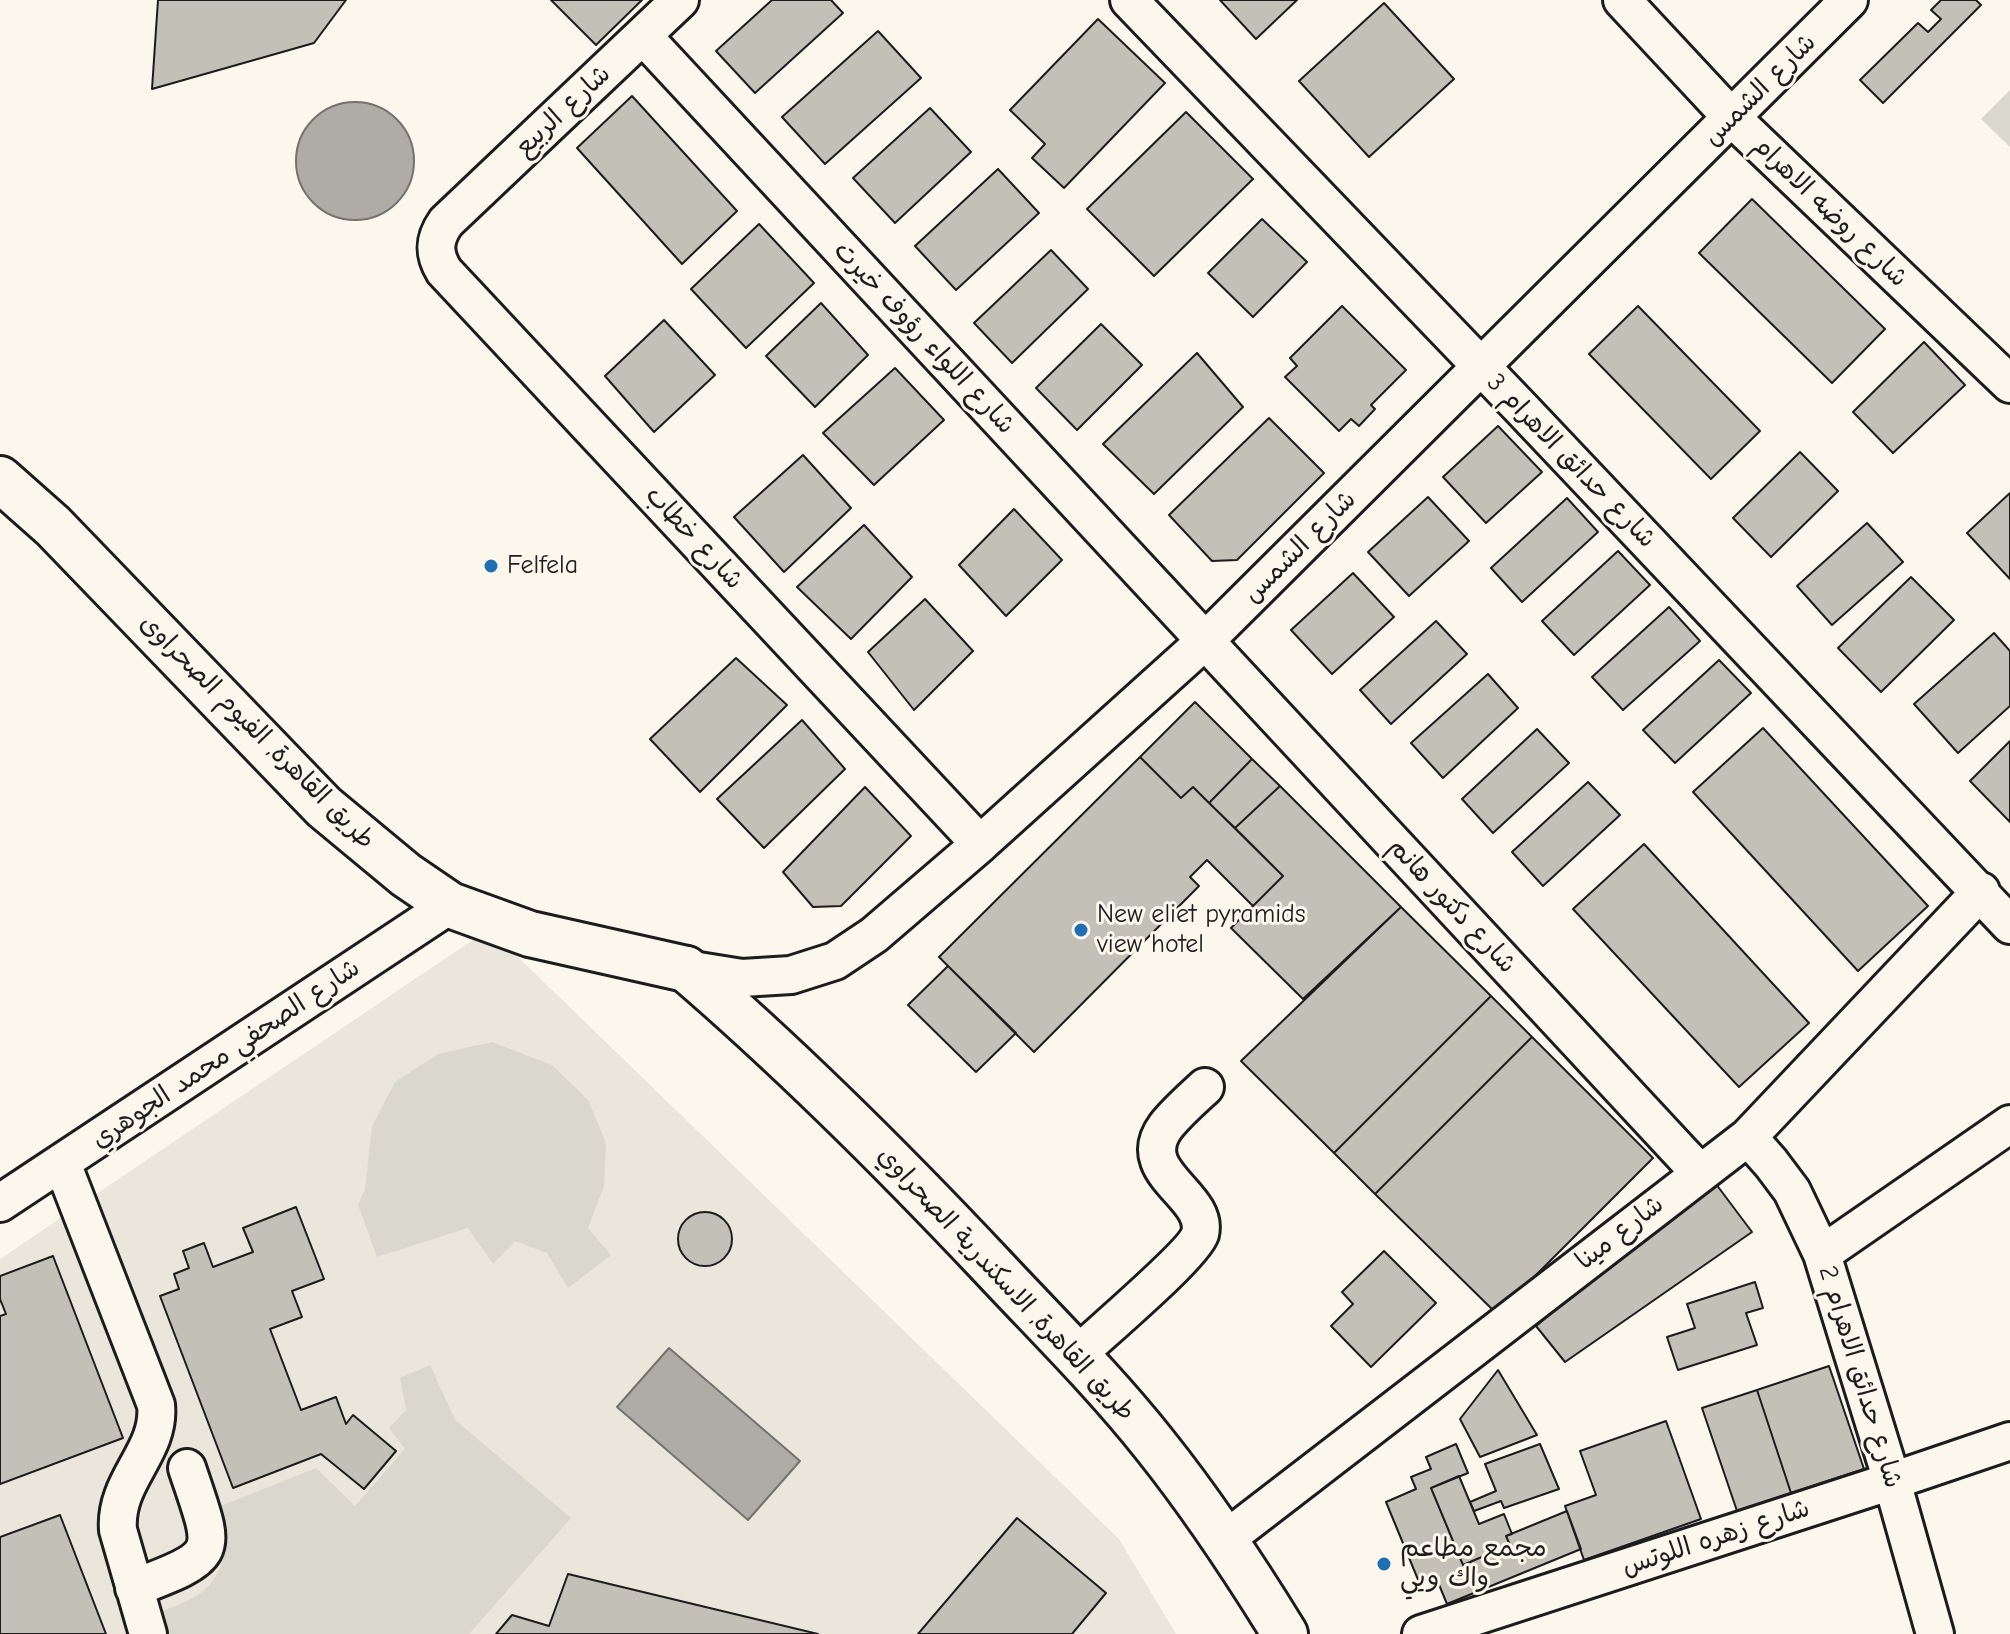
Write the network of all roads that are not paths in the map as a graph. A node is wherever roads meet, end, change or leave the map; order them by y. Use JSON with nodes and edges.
{"nodes":[{"id":1,"x":680,"y":0,"type":"edge"},
{"id":2,"x":1129,"y":0,"type":"edge"},
{"id":3,"x":1622,"y":0,"type":"edge"},
{"id":4,"x":1849,"y":0,"type":"edge"},
{"id":5,"x":643,"y":36,"type":"junction"},
{"id":6,"x":1732,"y":118,"type":"junction"},
{"id":7,"x":446,"y":222,"type":"joint"},
{"id":8,"x":1481,"y":367,"type":"junction"},
{"id":9,"x":2010,"y":384,"type":"edge"},
{"id":10,"x":0,"y":479,"type":"edge"},
{"id":11,"x":1205,"y":641,"type":"junction"},
{"id":12,"x":980,"y":844,"type":"junction"},
{"id":13,"x":1981,"y":891,"type":"junction"},
{"id":14,"x":450,"y":905,"type":"junction"},
{"id":15,"x":2010,"y":925,"type":"edge"},
{"id":16,"x":686,"y":969,"type":"junction"},
{"id":17,"x":1205,"y":1087,"type":"dead end"},
{"id":18,"x":2010,"y":1124,"type":"edge"},
{"id":19,"x":1748,"y":1137,"type":"junction"},
{"id":20,"x":62,"y":1163,"type":"junction"},
{"id":21,"x":1699,"y":1172,"type":"junction"},
{"id":22,"x":0,"y":1203,"type":"edge"},
{"id":23,"x":1822,"y":1254,"type":"junction"},
{"id":24,"x":1077,"y":1355,"type":"junction"},
{"id":25,"x":2010,"y":1441,"type":"edge"},
{"id":26,"x":187,"y":1468,"type":"dead end"},
{"id":27,"x":1892,"y":1481,"type":"junction"},
{"id":28,"x":1226,"y":1539,"type":"junction"},
{"id":29,"x":134,"y":1588,"type":"junction"},
{"id":30,"x":148,"y":1634,"type":"edge"},
{"id":31,"x":1285,"y":1634,"type":"edge"},
{"id":32,"x":1421,"y":1634,"type":"edge"},
{"id":33,"x":1935,"y":1634,"type":"edge"}],
"edges":[{"from":1,"to":5,"type":"street","name":"شارع الربيع"},
{"from":2,"to":8,"type":"street","name":"شارع حدائق الاهرام 3"},
{"from":3,"to":6,"type":"street","name":"شارع روضه الاهرام"},
{"from":4,"to":6,"type":"street","name":"شارع الشمس"},
{"from":5,"to":7,"type":"street","name":"شارع الربيع"},
{"from":5,"to":11,"type":"street","name":"شارع اللواء رؤوف خيرت"},
{"from":6,"to":8,"type":"street","name":"شارع الشمس"},
{"from":6,"to":9,"type":"street","name":"شارع روضه الاهرام"},
{"from":7,"to":12,"type":"street","name":"شارع خطاب"},
{"from":8,"to":11,"type":"street","name":"شارع الشمس"},
{"from":8,"to":13,"type":"street","name":"شارع حدائق الاهرام 3"},
{"from":10,"to":14,"type":"main road","name":"طريق القاهرة, الفيوم الصحراوى"},
{"from":11,"to":12,"type":"street","name":"شارع الشمس"},
{"from":11,"to":21,"type":"street","name":"شارع دكتور هانم"},
{"from":12,"to":16,"type":"street","name":"شارع الشمس"},
{"from":13,"to":15,"type":"street","name":"شارع حدائق الاهرام 3"},
{"from":13,"to":19,"type":"street","name":"شارع مينا"},
{"from":14,"to":16,"type":"main road","name":"طريق القاهرة, الفيوم الصحراوى"},
{"from":14,"to":20,"type":"street","name":"شارع الصحفي محمد الجوهري"},
{"from":16,"to":24,"type":"main road","name":"طريق القاهرة, الاسكندرية الصحراوي"},
{"from":17,"to":24,"type":"street"},
{"from":18,"to":23,"type":"street"},
{"from":19,"to":21,"type":"street","name":"شارع مينا"},
{"from":19,"to":23,"type":"street","name":"شارع حدائق الاهرام 2"},
{"from":20,"to":22,"type":"street","name":"شارع الصحفي محمد الجوهري"},
{"from":20,"to":29,"type":"street"},
{"from":21,"to":28,"type":"street","name":"شارع مينا"},
{"from":23,"to":27,"type":"street","name":"شارع حدائق الاهرام 2"},
{"from":24,"to":28,"type":"main road","name":"طريق القاهرة, الاسكندرية الصحراوي"},
{"from":25,"to":27,"type":"street","name":"شارع زهره اللوتس"},
{"from":26,"to":29,"type":"street"},
{"from":27,"to":32,"type":"street","name":"شارع زهره اللوتس"},
{"from":27,"to":33,"type":"street","name":"شارع حدائق الاهرام 2"},
{"from":28,"to":31,"type":"main road","name":"طريق القاهرة, الاسكندرية الصحراوي"},
{"from":29,"to":30,"type":"street"}]}
